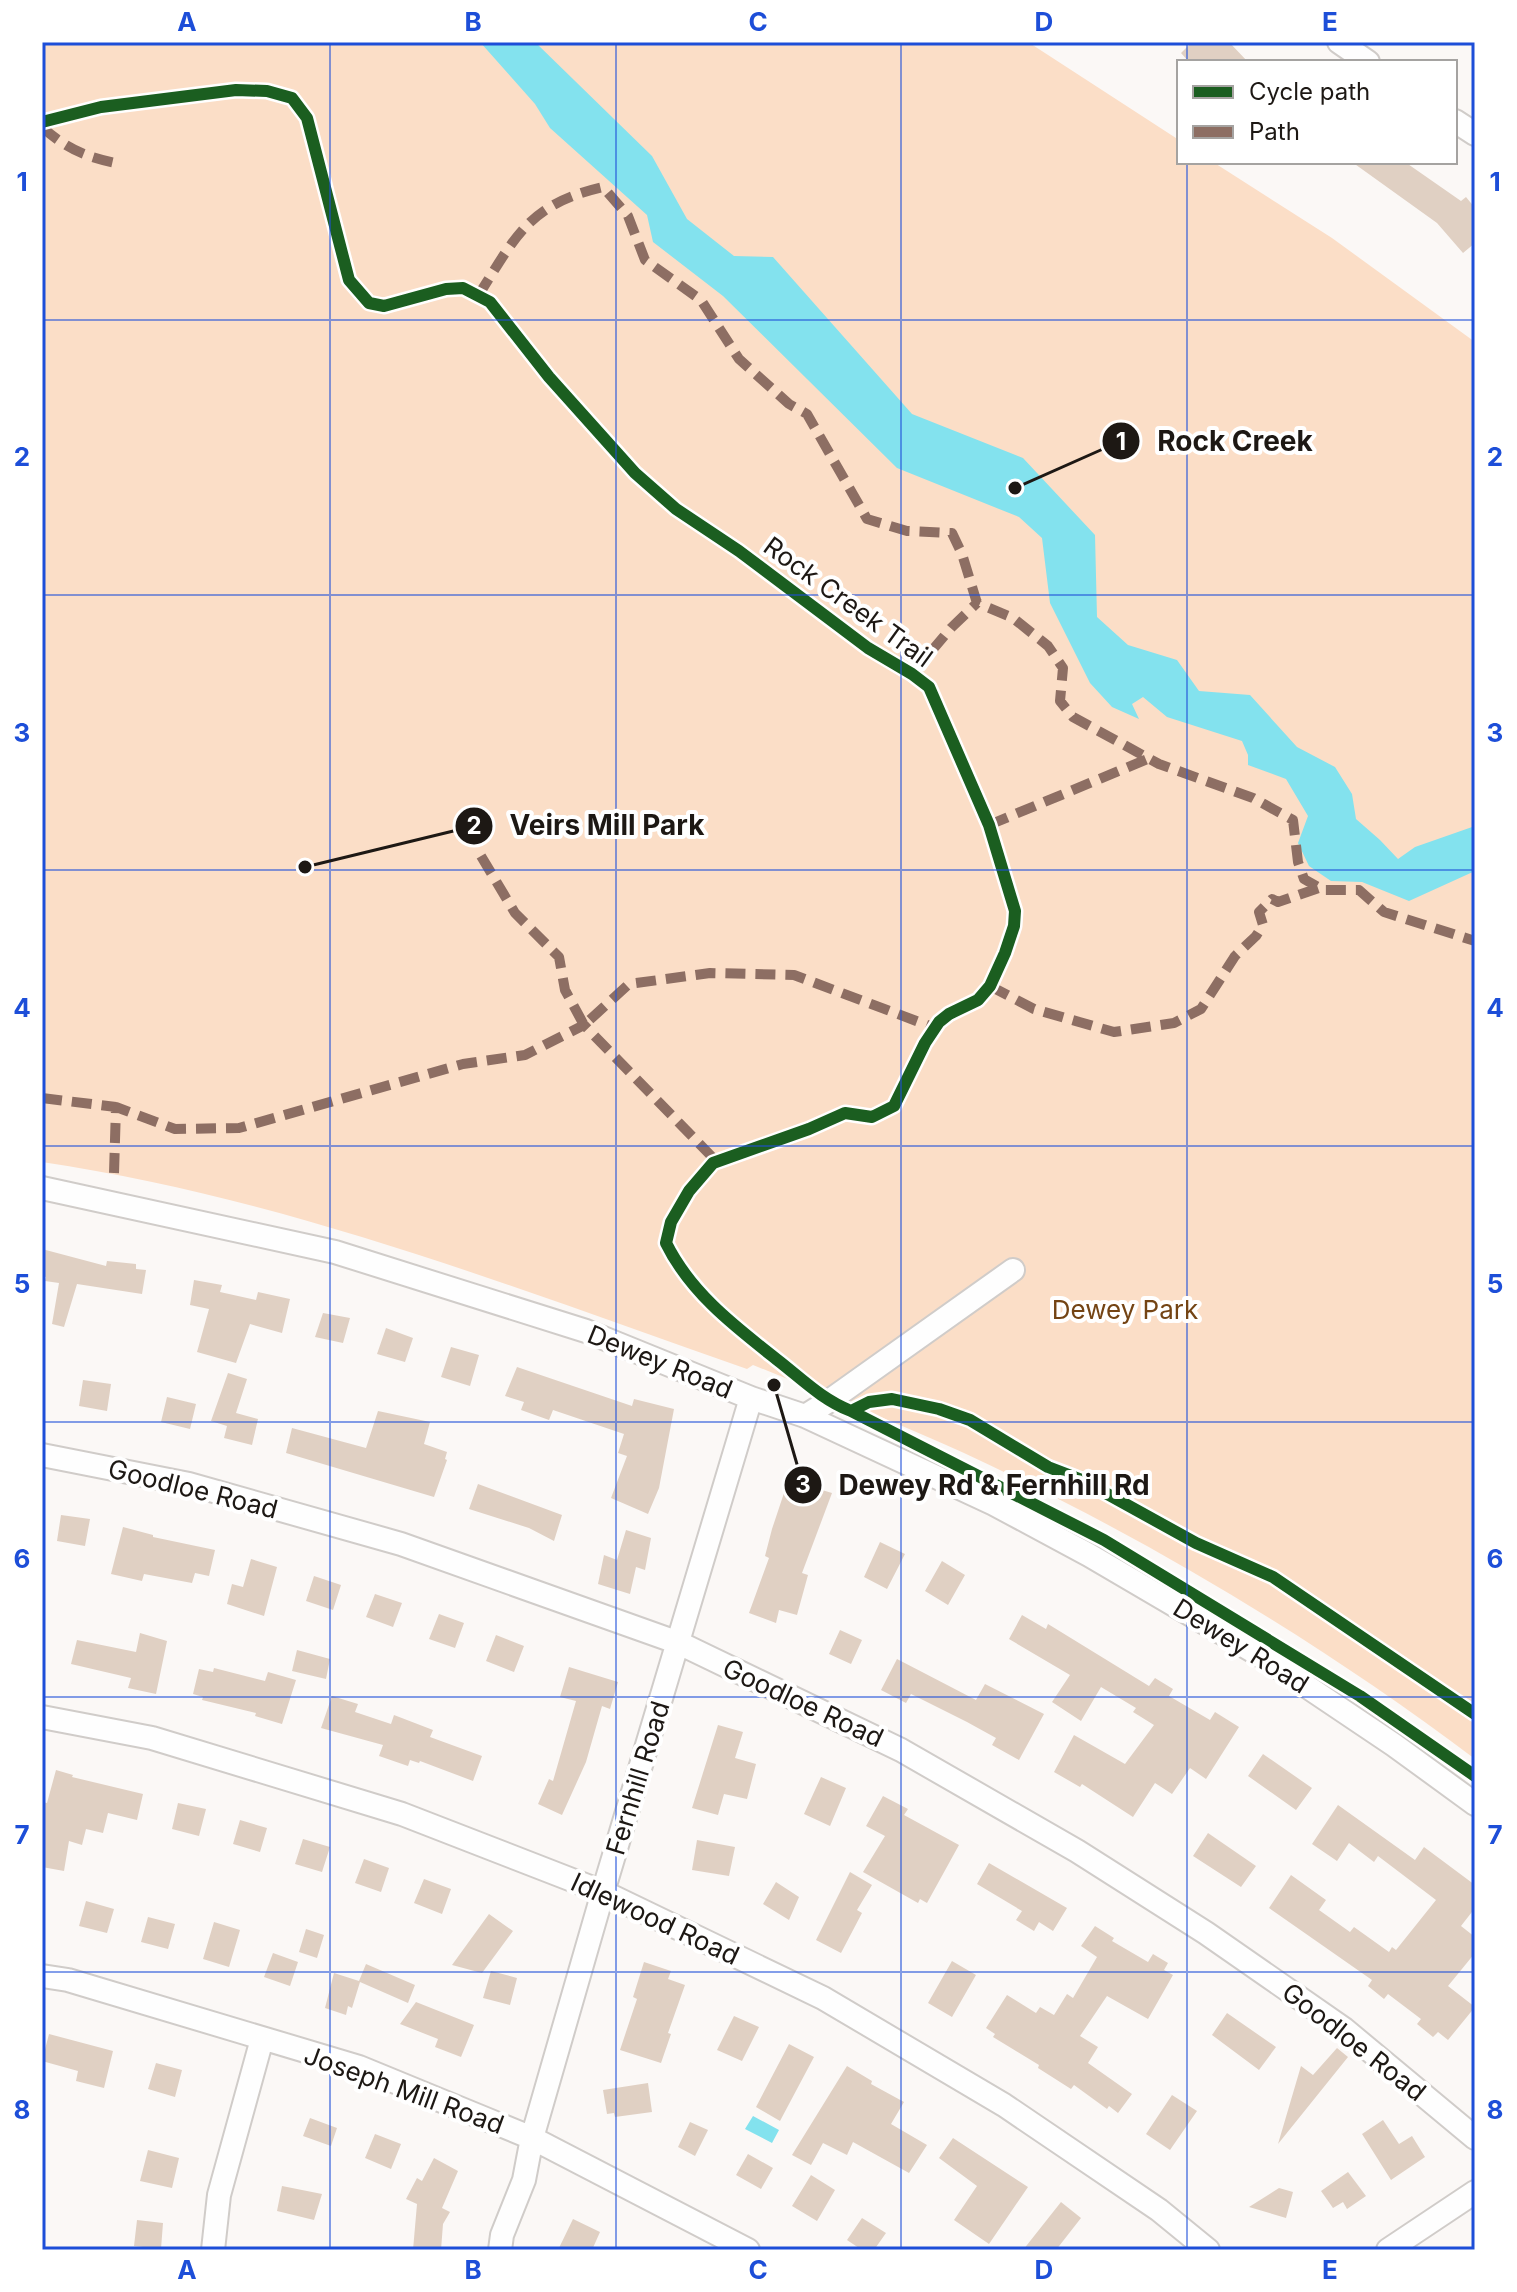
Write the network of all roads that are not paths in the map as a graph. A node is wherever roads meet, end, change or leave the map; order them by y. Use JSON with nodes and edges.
{"nodes":[{"id":1,"x":1339,"y":42,"type":"edge"},
{"id":2,"x":1365,"y":60,"type":"edge"},
{"id":3,"x":1457,"y":122,"type":"edge"},
{"id":4,"x":1475,"y":134,"type":"edge"},
{"id":5,"x":42,"y":1188,"type":"edge"},
{"id":6,"x":1013,"y":1270,"type":"dead end"},
{"id":7,"x":751,"y":1398,"type":"junction"},
{"id":8,"x":805,"y":1416,"type":"junction"},
{"id":9,"x":42,"y":1455,"type":"edge"},
{"id":10,"x":679,"y":1643,"type":"junction"},
{"id":11,"x":42,"y":1717,"type":"edge"},
{"id":12,"x":1475,"y":1804,"type":"edge"},
{"id":13,"x":603,"y":1892,"type":"junction"},
{"id":14,"x":42,"y":1976,"type":"edge"},
{"id":15,"x":262,"y":2039,"type":"junction"},
{"id":16,"x":532,"y":2138,"type":"junction"},
{"id":17,"x":1475,"y":2138,"type":"edge"},
{"id":18,"x":1475,"y":2192,"type":"edge"},
{"id":19,"x":213,"y":2250,"type":"edge"},
{"id":20,"x":500,"y":2250,"type":"edge"},
{"id":21,"x":748,"y":2250,"type":"edge"},
{"id":22,"x":1208,"y":2250,"type":"edge"},
{"id":23,"x":1388,"y":2250,"type":"edge"}],
"edges":[{"from":1,"to":2,"type":"street"},
{"from":3,"to":4,"type":"street"},
{"from":5,"to":7,"type":"street","name":"Dewey Road"},
{"from":6,"to":8,"type":"street"},
{"from":7,"to":8,"type":"street","name":"Dewey Road"},
{"from":7,"to":10,"type":"street","name":"Fernhill Road"},
{"from":8,"to":12,"type":"street","name":"Dewey Road"},
{"from":9,"to":10,"type":"street","name":"Goodloe Road"},
{"from":10,"to":13,"type":"street","name":"Fernhill Road"},
{"from":10,"to":17,"type":"street","name":"Goodloe Road"},
{"from":11,"to":13,"type":"street","name":"Idlewood Road"},
{"from":13,"to":16,"type":"street","name":"Fernhill Road"},
{"from":13,"to":22,"type":"street","name":"Idlewood Road"},
{"from":14,"to":15,"type":"street","name":"Joseph Mill Road"},
{"from":15,"to":16,"type":"street","name":"Joseph Mill Road"},
{"from":15,"to":19,"type":"street"},
{"from":16,"to":20,"type":"street","name":"Fernhill Road"},
{"from":16,"to":21,"type":"street","name":"Joseph Mill Road"},
{"from":18,"to":23,"type":"street"}]}
